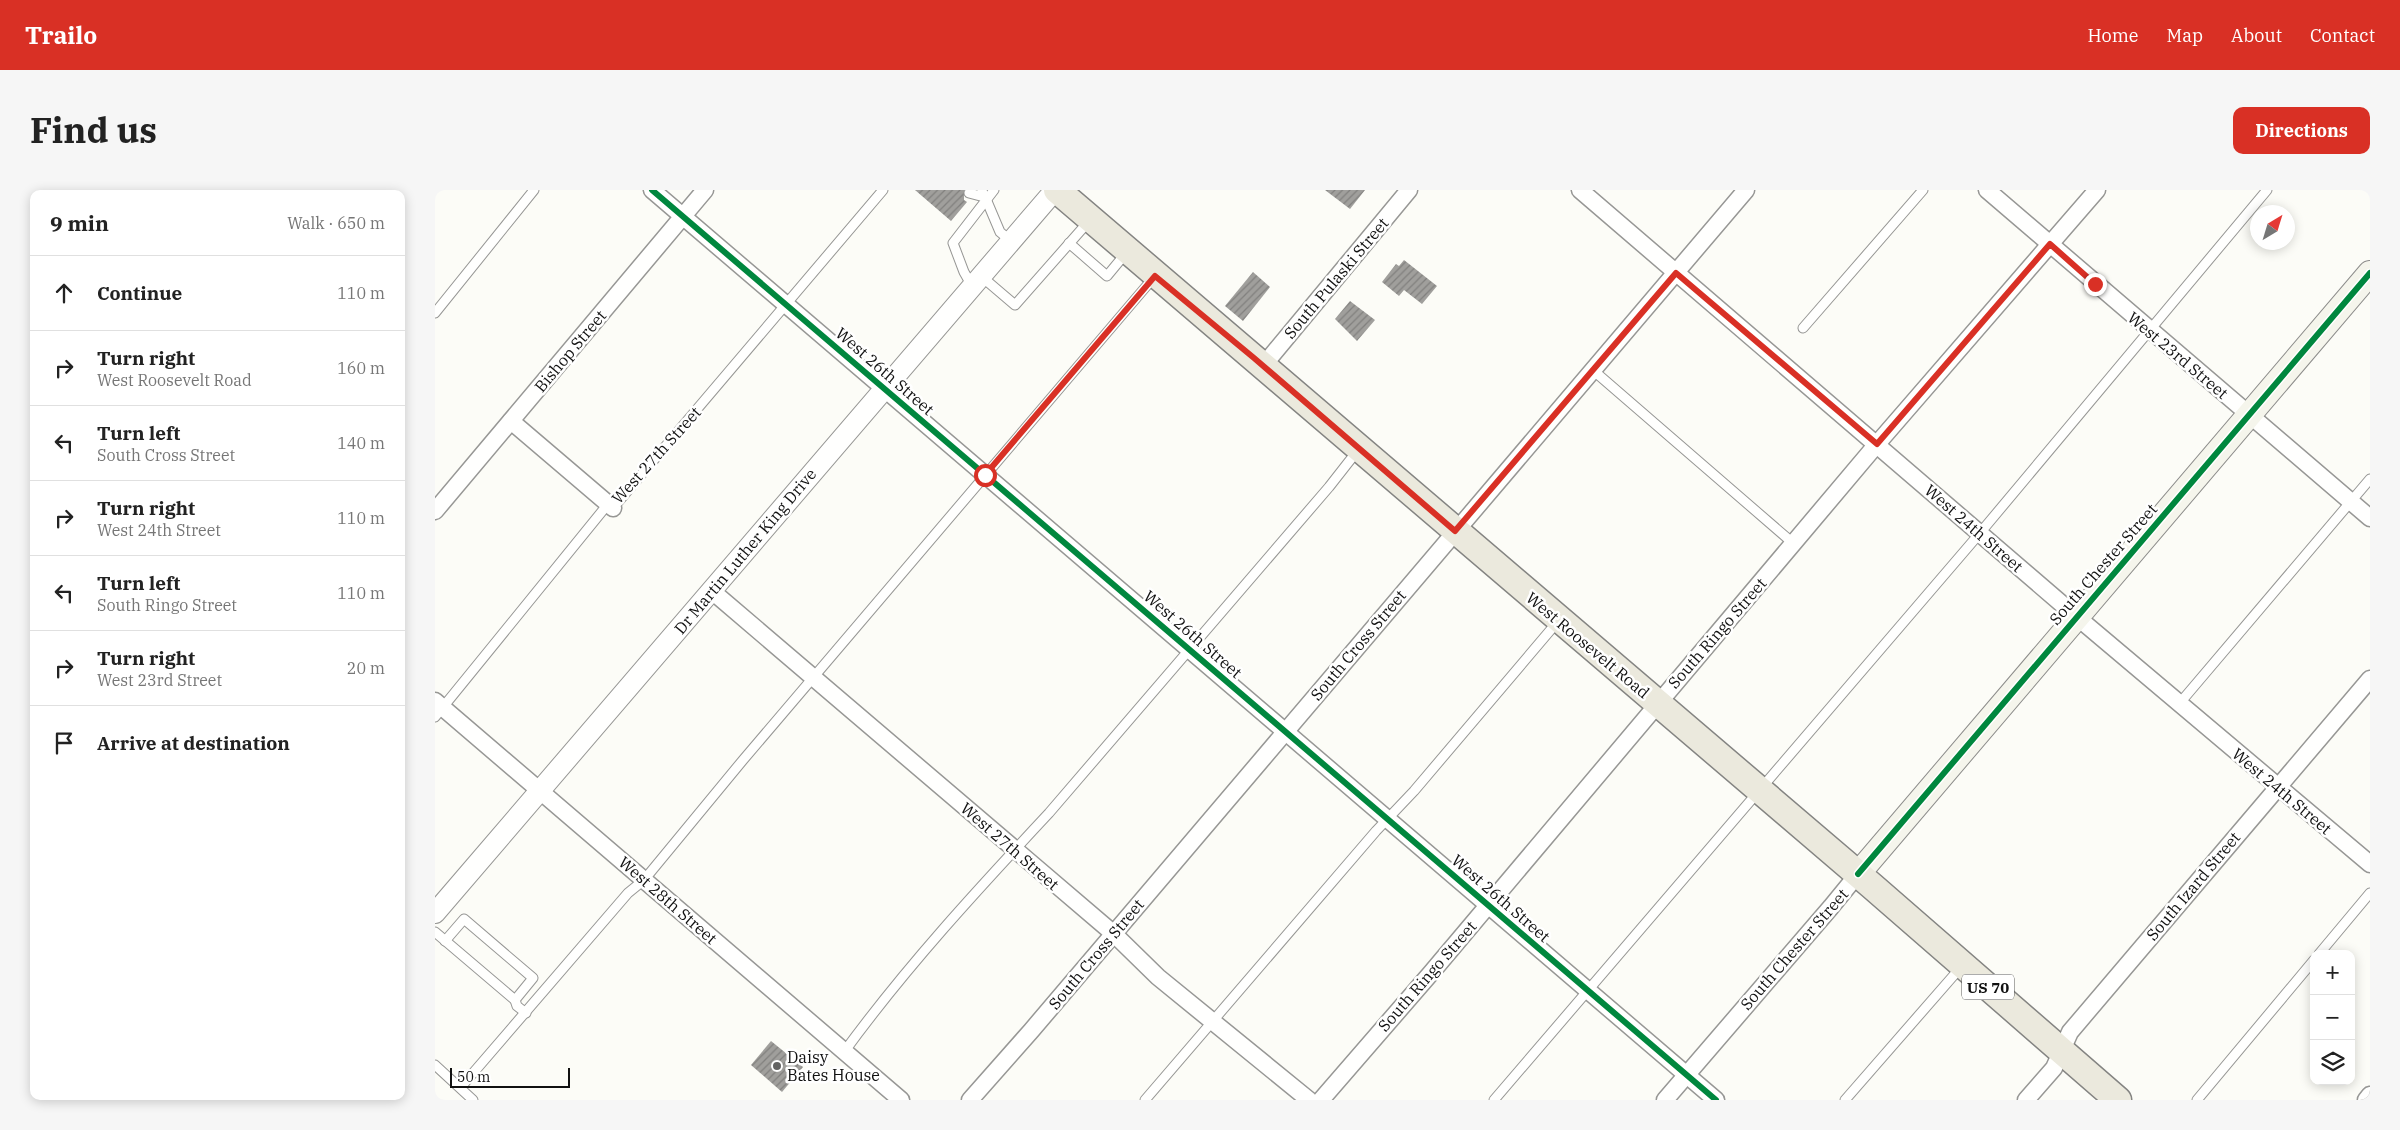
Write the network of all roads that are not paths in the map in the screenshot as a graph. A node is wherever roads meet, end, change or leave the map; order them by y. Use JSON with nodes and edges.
{"nodes":[{"id":1,"x":534,"y":190,"type":"edge"},
{"id":2,"x":652,"y":190,"type":"edge"},
{"id":3,"x":705,"y":190,"type":"edge"},
{"id":4,"x":883,"y":190,"type":"edge"},
{"id":5,"x":994,"y":190,"type":"edge"},
{"id":6,"x":1056,"y":190,"type":"edge"},
{"id":7,"x":1409,"y":190,"type":"edge"},
{"id":8,"x":1580,"y":190,"type":"edge"},
{"id":9,"x":1746,"y":190,"type":"edge"},
{"id":10,"x":1923,"y":190,"type":"edge"},
{"id":11,"x":1987,"y":190,"type":"edge"},
{"id":12,"x":2097,"y":190,"type":"edge"},
{"id":13,"x":2267,"y":190,"type":"edge"},
{"id":14,"x":969,"y":193,"type":"dead end"},
{"id":15,"x":985,"y":196,"type":"edge"},
{"id":16,"x":683,"y":216,"type":"junction"},
{"id":17,"x":1091,"y":220,"type":"junction"},
{"id":18,"x":1011,"y":241,"type":"junction"},
{"id":19,"x":1069,"y":244,"type":"junction"},
{"id":20,"x":2050,"y":244,"type":"junction"},
{"id":21,"x":1127,"y":252,"type":"junction"},
{"id":22,"x":1676,"y":273,"type":"junction"},
{"id":23,"x":2370,"y":273,"type":"edge"},
{"id":24,"x":1155,"y":276,"type":"junction"},
{"id":25,"x":977,"y":281,"type":"junction"},
{"id":26,"x":786,"y":304,"type":"junction"},
{"id":27,"x":435,"y":313,"type":"edge"},
{"id":28,"x":1803,"y":328,"type":"dead end"},
{"id":29,"x":2150,"y":332,"type":"junction"},
{"id":30,"x":1263,"y":366,"type":"junction"},
{"id":31,"x":1594,"y":371,"type":"junction"},
{"id":32,"x":883,"y":388,"type":"junction"},
{"id":33,"x":2249,"y":414,"type":"junction"},
{"id":34,"x":511,"y":421,"type":"junction"},
{"id":35,"x":1877,"y":444,"type":"junction"},
{"id":36,"x":1359,"y":448,"type":"junction"},
{"id":37,"x":985,"y":475,"type":"junction"},
{"id":38,"x":2370,"y":479,"type":"edge"},
{"id":39,"x":2350,"y":501,"type":"junction"},
{"id":40,"x":610,"y":506,"type":"junction"},
{"id":41,"x":435,"y":511,"type":"edge"},
{"id":42,"x":2370,"y":518,"type":"edge"},
{"id":43,"x":1455,"y":531,"type":"junction"},
{"id":44,"x":1980,"y":533,"type":"junction"},
{"id":45,"x":1794,"y":544,"type":"junction"},
{"id":46,"x":712,"y":591,"type":"junction"},
{"id":47,"x":2077,"y":617,"type":"junction"},
{"id":48,"x":1559,"y":620,"type":"junction"},
{"id":49,"x":1189,"y":649,"type":"junction"},
{"id":50,"x":814,"y":678,"type":"junction"},
{"id":51,"x":2370,"y":679,"type":"edge"},
{"id":52,"x":1657,"y":703,"type":"junction"},
{"id":53,"x":2179,"y":704,"type":"junction"},
{"id":54,"x":437,"y":709,"type":"edge"},
{"id":55,"x":1285,"y":731,"type":"junction"},
{"id":56,"x":2277,"y":786,"type":"junction"},
{"id":57,"x":540,"y":791,"type":"junction"},
{"id":58,"x":1759,"y":791,"type":"junction"},
{"id":59,"x":1389,"y":820,"type":"junction"},
{"id":60,"x":1013,"y":849,"type":"junction"},
{"id":61,"x":2370,"y":864,"type":"edge"},
{"id":62,"x":1857,"y":874,"type":"junction"},
{"id":63,"x":644,"y":880,"type":"junction"},
{"id":64,"x":2370,"y":893,"type":"edge"},
{"id":65,"x":1488,"y":905,"type":"junction"},
{"id":66,"x":435,"y":913,"type":"edge"},
{"id":67,"x":435,"y":932,"type":"edge"},
{"id":68,"x":1114,"y":934,"type":"junction"},
{"id":69,"x":445,"y":941,"type":"junction"},
{"id":70,"x":2322,"y":950,"type":"edge"},
{"id":71,"x":1962,"y":965,"type":"junction"},
{"id":72,"x":2310,"y":965,"type":"edge"},
{"id":73,"x":1587,"y":990,"type":"junction"},
{"id":74,"x":515,"y":1000,"type":"junction"},
{"id":75,"x":526,"y":1013,"type":"junction"},
{"id":76,"x":1213,"y":1022,"type":"junction"},
{"id":77,"x":2062,"y":1051,"type":"junction"},
{"id":78,"x":844,"y":1052,"type":"junction"},
{"id":79,"x":435,"y":1065,"type":"edge"},
{"id":80,"x":1686,"y":1074,"type":"junction"},
{"id":81,"x":461,"y":1087,"type":"junction"},
{"id":82,"x":2370,"y":1095,"type":"edge"},
{"id":83,"x":473,"y":1100,"type":"edge"},
{"id":84,"x":901,"y":1100,"type":"edge"},
{"id":85,"x":970,"y":1100,"type":"edge"},
{"id":86,"x":1145,"y":1100,"type":"edge"},
{"id":87,"x":1309,"y":1100,"type":"edge"},
{"id":88,"x":1321,"y":1100,"type":"edge"},
{"id":89,"x":1494,"y":1100,"type":"edge"},
{"id":90,"x":1665,"y":1100,"type":"edge"},
{"id":91,"x":1716,"y":1100,"type":"edge"},
{"id":92,"x":1845,"y":1100,"type":"edge"},
{"id":93,"x":2026,"y":1100,"type":"edge"},
{"id":94,"x":2119,"y":1100,"type":"edge"},
{"id":95,"x":2197,"y":1100,"type":"edge"},
{"id":96,"x":2366,"y":1100,"type":"edge"}],
"edges":[{"from":1,"to":27,"type":"lane"},
{"from":2,"to":16,"type":"street","name":"West 26th Street"},
{"from":3,"to":16,"type":"street","name":"Bishop Street"},
{"from":4,"to":26,"type":"lane","name":"West 27th Street"},
{"from":5,"to":15,"type":"lane"},
{"from":6,"to":17,"type":"main road","name":"West Roosevelt Road","number":"US 70"},
{"from":6,"to":18,"type":"street","name":"Dr Martin Luther King Drive"},
{"from":7,"to":30,"type":"street","name":"South Pulaski Street"},
{"from":8,"to":22,"type":"street","name":"West 24th Street"},
{"from":9,"to":22,"type":"street","name":"South Cross Street"},
{"from":10,"to":28,"type":"lane"},
{"from":11,"to":20,"type":"street","name":"West 23rd Street"},
{"from":12,"to":20,"type":"street","name":"South Ringo Street"},
{"from":13,"to":29,"type":"lane"},
{"from":14,"to":15,"type":"lane"},
{"from":15,"to":18,"type":"lane"},
{"from":15,"to":25,"type":"lane"},
{"from":16,"to":26,"type":"street","name":"West 26th Street"},
{"from":16,"to":34,"type":"street","name":"Bishop Street"},
{"from":17,"to":19,"type":"lane"},
{"from":17,"to":21,"type":"main road","name":"West Roosevelt Road","number":"US 70"},
{"from":18,"to":25,"type":"street","name":"Dr Martin Luther King Drive"},
{"from":19,"to":21,"type":"lane"},
{"from":19,"to":25,"type":"lane"},
{"from":20,"to":29,"type":"street","name":"West 23rd Street"},
{"from":20,"to":35,"type":"street","name":"South Ringo Street"},
{"from":21,"to":24,"type":"main road","name":"West Roosevelt Road","number":"US 70"},
{"from":22,"to":31,"type":"street","name":"South Cross Street"},
{"from":22,"to":35,"type":"street","name":"West 24th Street"},
{"from":23,"to":33,"type":"main road","name":"South Chester Street"},
{"from":24,"to":30,"type":"main road","name":"West Roosevelt Road","number":"US 70"},
{"from":24,"to":37,"type":"lane"},
{"from":25,"to":32,"type":"street","name":"Dr Martin Luther King Drive"},
{"from":26,"to":32,"type":"street","name":"West 26th Street"},
{"from":26,"to":40,"type":"lane","name":"West 27th Street"},
{"from":29,"to":33,"type":"street","name":"West 23rd Street"},
{"from":29,"to":44,"type":"lane"},
{"from":30,"to":36,"type":"main road","name":"West Roosevelt Road","number":"US 70"},
{"from":31,"to":43,"type":"street","name":"South Cross Street"},
{"from":31,"to":45,"type":"lane"},
{"from":32,"to":37,"type":"street","name":"West 26th Street"},
{"from":32,"to":46,"type":"street","name":"Dr Martin Luther King Drive"},
{"from":33,"to":39,"type":"street","name":"West 23rd Street"},
{"from":33,"to":47,"type":"main road","name":"South Chester Street"},
{"from":34,"to":40,"type":"street","name":"West 27th Street"},
{"from":34,"to":41,"type":"street","name":"Bishop Street"},
{"from":35,"to":44,"type":"street","name":"West 24th Street"},
{"from":35,"to":45,"type":"street","name":"South Ringo Street"},
{"from":36,"to":43,"type":"main road","name":"West Roosevelt Road","number":"US 70"},
{"from":36,"to":49,"type":"lane"},
{"from":37,"to":49,"type":"street","name":"West 26th Street"},
{"from":37,"to":50,"type":"lane"},
{"from":38,"to":39,"type":"lane"},
{"from":39,"to":42,"type":"street","name":"West 23rd Street"},
{"from":39,"to":53,"type":"lane"},
{"from":40,"to":54,"type":"lane"},
{"from":43,"to":48,"type":"main road","name":"West Roosevelt Road","number":"US 70"},
{"from":43,"to":55,"type":"street","name":"South Cross Street"},
{"from":44,"to":47,"type":"street","name":"West 24th Street"},
{"from":44,"to":58,"type":"lane"},
{"from":45,"to":52,"type":"street","name":"South Ringo Street"},
{"from":46,"to":50,"type":"street","name":"West 27th Street"},
{"from":46,"to":57,"type":"street","name":"Dr Martin Luther King Drive"},
{"from":47,"to":53,"type":"street","name":"West 24th Street"},
{"from":47,"to":62,"type":"main road","name":"South Chester Street"},
{"from":48,"to":52,"type":"main road","name":"West Roosevelt Road","number":"US 70"},
{"from":48,"to":59,"type":"lane"},
{"from":49,"to":55,"type":"street","name":"West 26th Street"},
{"from":49,"to":60,"type":"lane"},
{"from":50,"to":60,"type":"street","name":"West 27th Street"},
{"from":50,"to":63,"type":"lane"},
{"from":51,"to":56,"type":"street","name":"South Izard Street"},
{"from":52,"to":58,"type":"main road","name":"West Roosevelt Road","number":"US 70"},
{"from":52,"to":65,"type":"street","name":"South Ringo Street"},
{"from":53,"to":56,"type":"street","name":"West 24th Street"},
{"from":54,"to":57,"type":"street","name":"West 28th Street"},
{"from":55,"to":59,"type":"street","name":"West 26th Street"},
{"from":55,"to":68,"type":"street","name":"South Cross Street"},
{"from":56,"to":61,"type":"street","name":"West 24th Street"},
{"from":56,"to":77,"type":"street","name":"South Izard Street"},
{"from":57,"to":63,"type":"street","name":"West 28th Street"},
{"from":57,"to":66,"type":"street","name":"Dr Martin Luther King Drive"},
{"from":58,"to":62,"type":"main road","name":"West Roosevelt Road","number":"US 70"},
{"from":58,"to":73,"type":"lane"},
{"from":59,"to":65,"type":"street","name":"West 26th Street"},
{"from":59,"to":76,"type":"lane"},
{"from":60,"to":68,"type":"street","name":"West 27th Street"},
{"from":60,"to":78,"type":"lane"},
{"from":62,"to":71,"type":"main road","name":"West Roosevelt Road","number":"US 70"},
{"from":62,"to":80,"type":"street","name":"South Chester Street"},
{"from":63,"to":75,"type":"lane"},
{"from":63,"to":78,"type":"street","name":"West 28th Street"},
{"from":64,"to":70,"type":"lane"},
{"from":65,"to":73,"type":"street","name":"West 26th Street"},
{"from":65,"to":88,"type":"street","name":"South Ringo Street"},
{"from":67,"to":69,"type":"lane"},
{"from":68,"to":76,"type":"street","name":"West 27th Street"},
{"from":68,"to":85,"type":"street","name":"South Cross Street"},
{"from":69,"to":74,"type":"lane"},
{"from":69,"to":74,"type":"lane"},
{"from":71,"to":77,"type":"main road","name":"West Roosevelt Road","number":"US 70"},
{"from":71,"to":92,"type":"lane"},
{"from":72,"to":95,"type":"lane"},
{"from":73,"to":80,"type":"street","name":"West 26th Street"},
{"from":73,"to":89,"type":"lane"},
{"from":74,"to":75,"type":"lane"},
{"from":75,"to":81,"type":"lane"},
{"from":76,"to":86,"type":"lane"},
{"from":76,"to":87,"type":"street","name":"West 27th Street"},
{"from":77,"to":93,"type":"street","name":"South Izard Street"},
{"from":77,"to":94,"type":"main road","name":"West Roosevelt Road","number":"US 70"},
{"from":78,"to":84,"type":"street","name":"West 28th Street"},
{"from":79,"to":81,"type":"lane"},
{"from":80,"to":90,"type":"street","name":"South Chester Street"},
{"from":80,"to":91,"type":"street","name":"West 26th Street"},
{"from":81,"to":83,"type":"lane"},
{"from":82,"to":96,"type":"street"}]}
